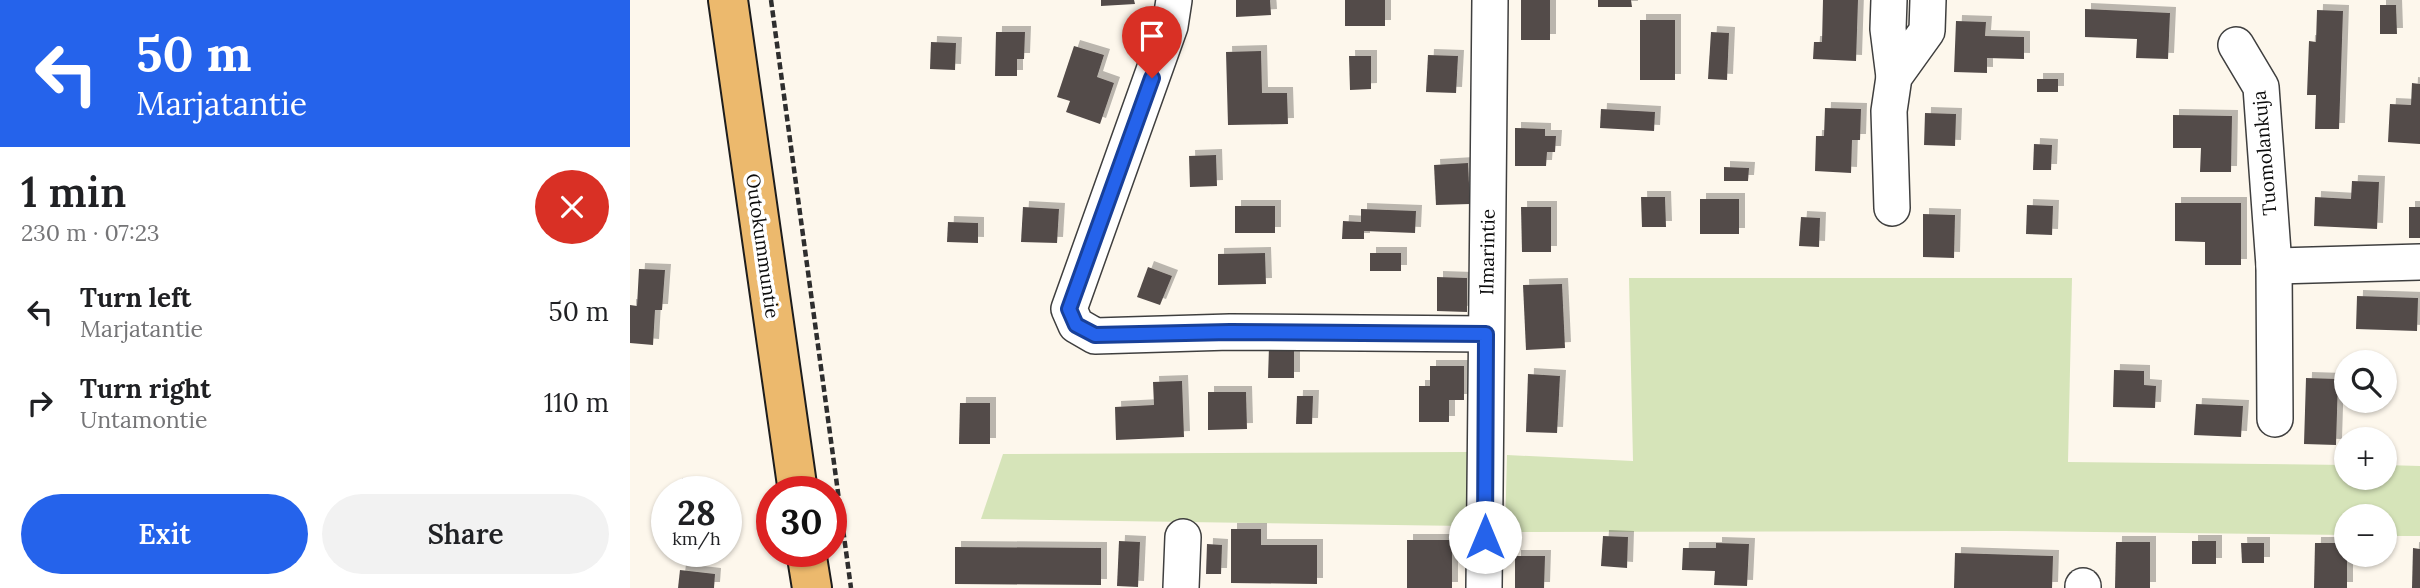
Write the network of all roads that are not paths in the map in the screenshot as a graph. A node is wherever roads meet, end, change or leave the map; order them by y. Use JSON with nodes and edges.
{"nodes":[{"id":1,"x":728,"y":0,"type":"edge"},
{"id":2,"x":1174,"y":0,"type":"edge"},
{"id":3,"x":1490,"y":0,"type":"edge"},
{"id":4,"x":1889,"y":0,"type":"edge"},
{"id":5,"x":1928,"y":0,"type":"edge"},
{"id":6,"x":2236,"y":46,"type":"dead end"},
{"id":7,"x":1894,"y":77,"type":"junction"},
{"id":8,"x":1892,"y":208,"type":"dead end"},
{"id":9,"x":2420,"y":262,"type":"edge"},
{"id":10,"x":2274,"y":266,"type":"junction"},
{"id":11,"x":1486,"y":334,"type":"junction"},
{"id":12,"x":2275,"y":419,"type":"dead end"},
{"id":13,"x":796,"y":476,"type":"edge"},
{"id":14,"x":1183,"y":537,"type":"dead end"},
{"id":15,"x":808,"y":567,"type":"edge"},
{"id":16,"x":811,"y":588,"type":"edge"},
{"id":17,"x":1181,"y":588,"type":"edge"},
{"id":18,"x":1485,"y":588,"type":"edge"}],
"edges":[{"from":1,"to":13,"type":"main road","name":"Outokummuntie"},
{"from":2,"to":11,"type":"street"},
{"from":3,"to":11,"type":"street","name":"Ilmarintie"},
{"from":4,"to":7,"type":"street"},
{"from":5,"to":7,"type":"street"},
{"from":6,"to":10,"type":"street","name":"Tuomolankuja"},
{"from":7,"to":8,"type":"street"},
{"from":9,"to":10,"type":"street"},
{"from":10,"to":12,"type":"street","name":"Tuomolankuja"},
{"from":11,"to":18,"type":"street","name":"Ilmarintie"},
{"from":14,"to":17,"type":"street"},
{"from":15,"to":16,"type":"main road"}]}
